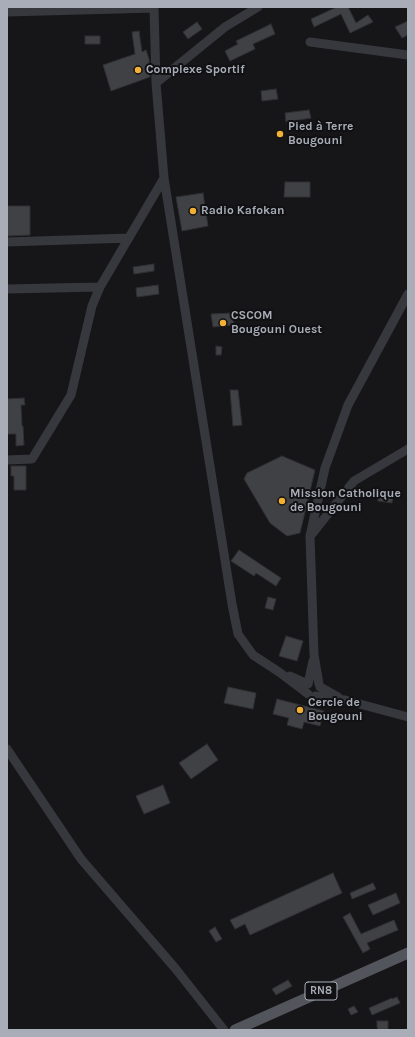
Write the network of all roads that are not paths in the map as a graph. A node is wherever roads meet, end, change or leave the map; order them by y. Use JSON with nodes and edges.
{"nodes":[{"id":1,"x":154,"y":7,"type":"edge"},
{"id":2,"x":258,"y":7,"type":"edge"},
{"id":3,"x":7,"y":12,"type":"edge"},
{"id":4,"x":310,"y":42,"type":"dead end"},
{"id":5,"x":408,"y":55,"type":"edge"},
{"id":6,"x":156,"y":83,"type":"junction"},
{"id":7,"x":164,"y":178,"type":"junction"},
{"id":8,"x":129,"y":238,"type":"junction"},
{"id":9,"x":7,"y":242,"type":"edge"},
{"id":10,"x":100,"y":287,"type":"junction"},
{"id":11,"x":7,"y":289,"type":"edge"},
{"id":12,"x":408,"y":294,"type":"edge"},
{"id":13,"x":408,"y":449,"type":"edge"},
{"id":14,"x":7,"y":460,"type":"edge"},
{"id":15,"x":310,"y":536,"type":"junction"},
{"id":16,"x":314,"y":654,"type":"junction"},
{"id":17,"x":279,"y":672,"type":"junction"},
{"id":18,"x":308,"y":684,"type":"junction"},
{"id":19,"x":319,"y":686,"type":"junction"},
{"id":20,"x":312,"y":695,"type":"junction"},
{"id":21,"x":345,"y":700,"type":"junction"},
{"id":22,"x":408,"y":717,"type":"edge"},
{"id":23,"x":7,"y":748,"type":"edge"},
{"id":24,"x":408,"y":953,"type":"edge"},
{"id":25,"x":224,"y":1030,"type":"edge"},
{"id":26,"x":235,"y":1030,"type":"edge"}],
"edges":[{"from":1,"to":3,"type":"street"},
{"from":1,"to":6,"type":"street"},
{"from":2,"to":6,"type":"street"},
{"from":4,"to":5,"type":"street"},
{"from":6,"to":7,"type":"street"},
{"from":7,"to":8,"type":"street"},
{"from":7,"to":17,"type":"street"},
{"from":8,"to":9,"type":"street"},
{"from":8,"to":10,"type":"street"},
{"from":10,"to":11,"type":"street"},
{"from":10,"to":14,"type":"street"},
{"from":12,"to":15,"type":"street"},
{"from":13,"to":15,"type":"street"},
{"from":15,"to":16,"type":"street"},
{"from":16,"to":18,"type":"street"},
{"from":16,"to":19,"type":"street"},
{"from":17,"to":18,"type":"street"},
{"from":17,"to":20,"type":"street"},
{"from":18,"to":19,"type":"street"},
{"from":18,"to":20,"type":"street"},
{"from":19,"to":20,"type":"street"},
{"from":19,"to":21,"type":"street"},
{"from":20,"to":21,"type":"street"},
{"from":21,"to":22,"type":"street"},
{"from":23,"to":25,"type":"street"},
{"from":24,"to":26,"type":"main road","number":"RN8"}]}
